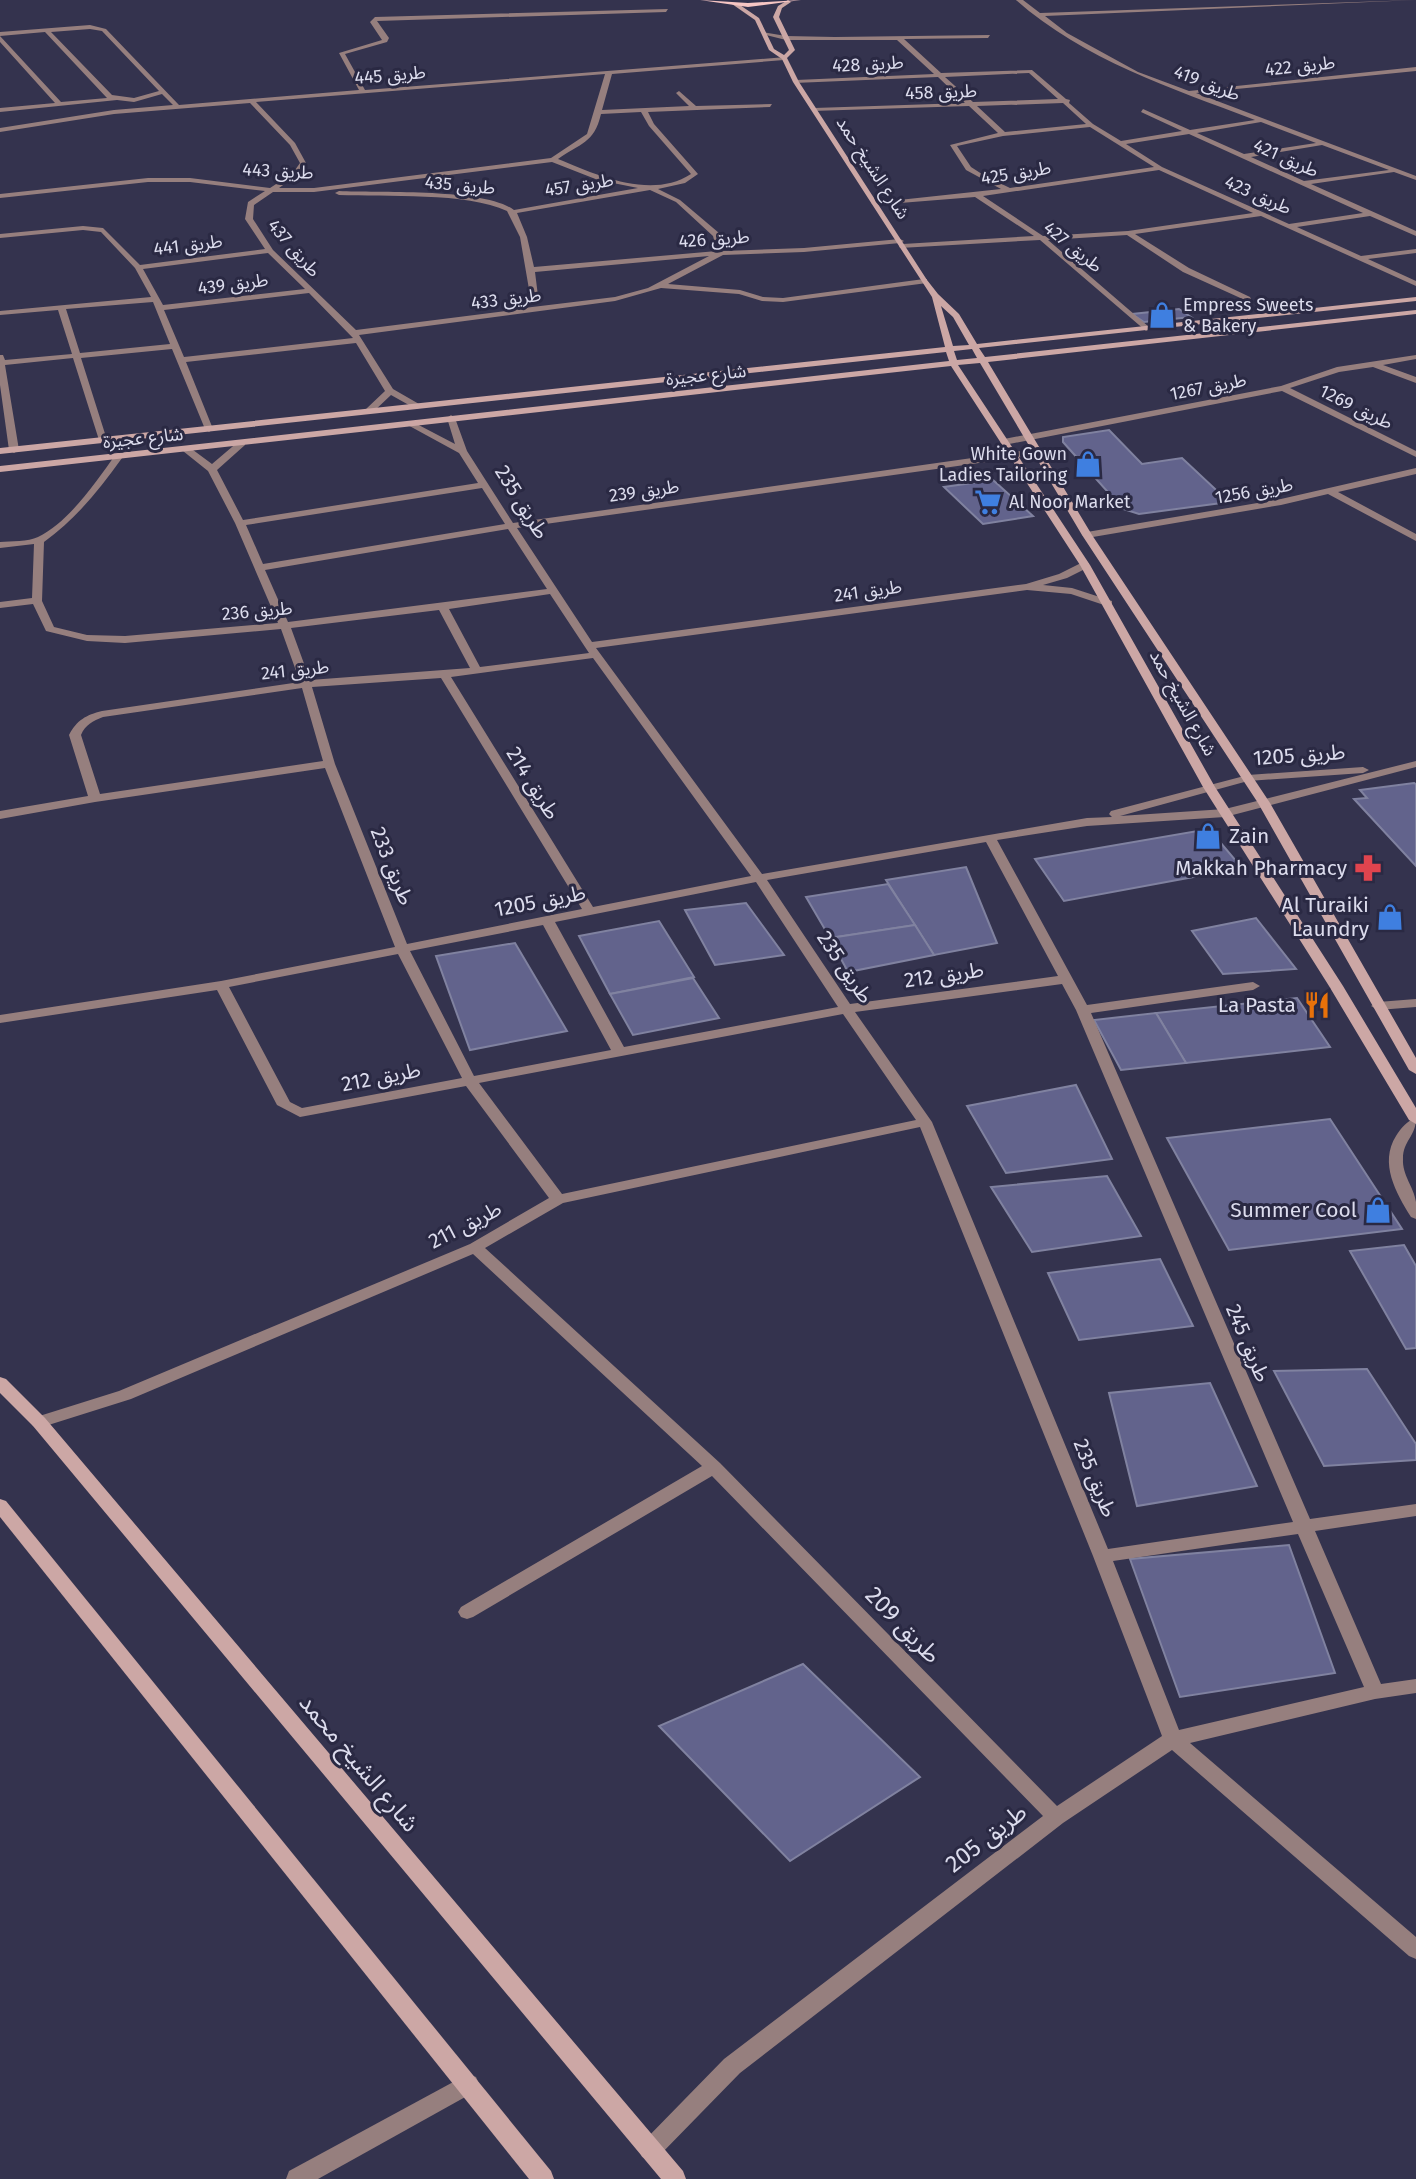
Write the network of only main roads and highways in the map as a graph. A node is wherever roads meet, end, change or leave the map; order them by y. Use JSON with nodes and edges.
{"nodes":[{"id":1,"x":704,"y":0,"type":"edge"},
{"id":2,"x":798,"y":0,"type":"edge"}],
"edges":[{"from":1,"to":2,"type":"main road"}]}
